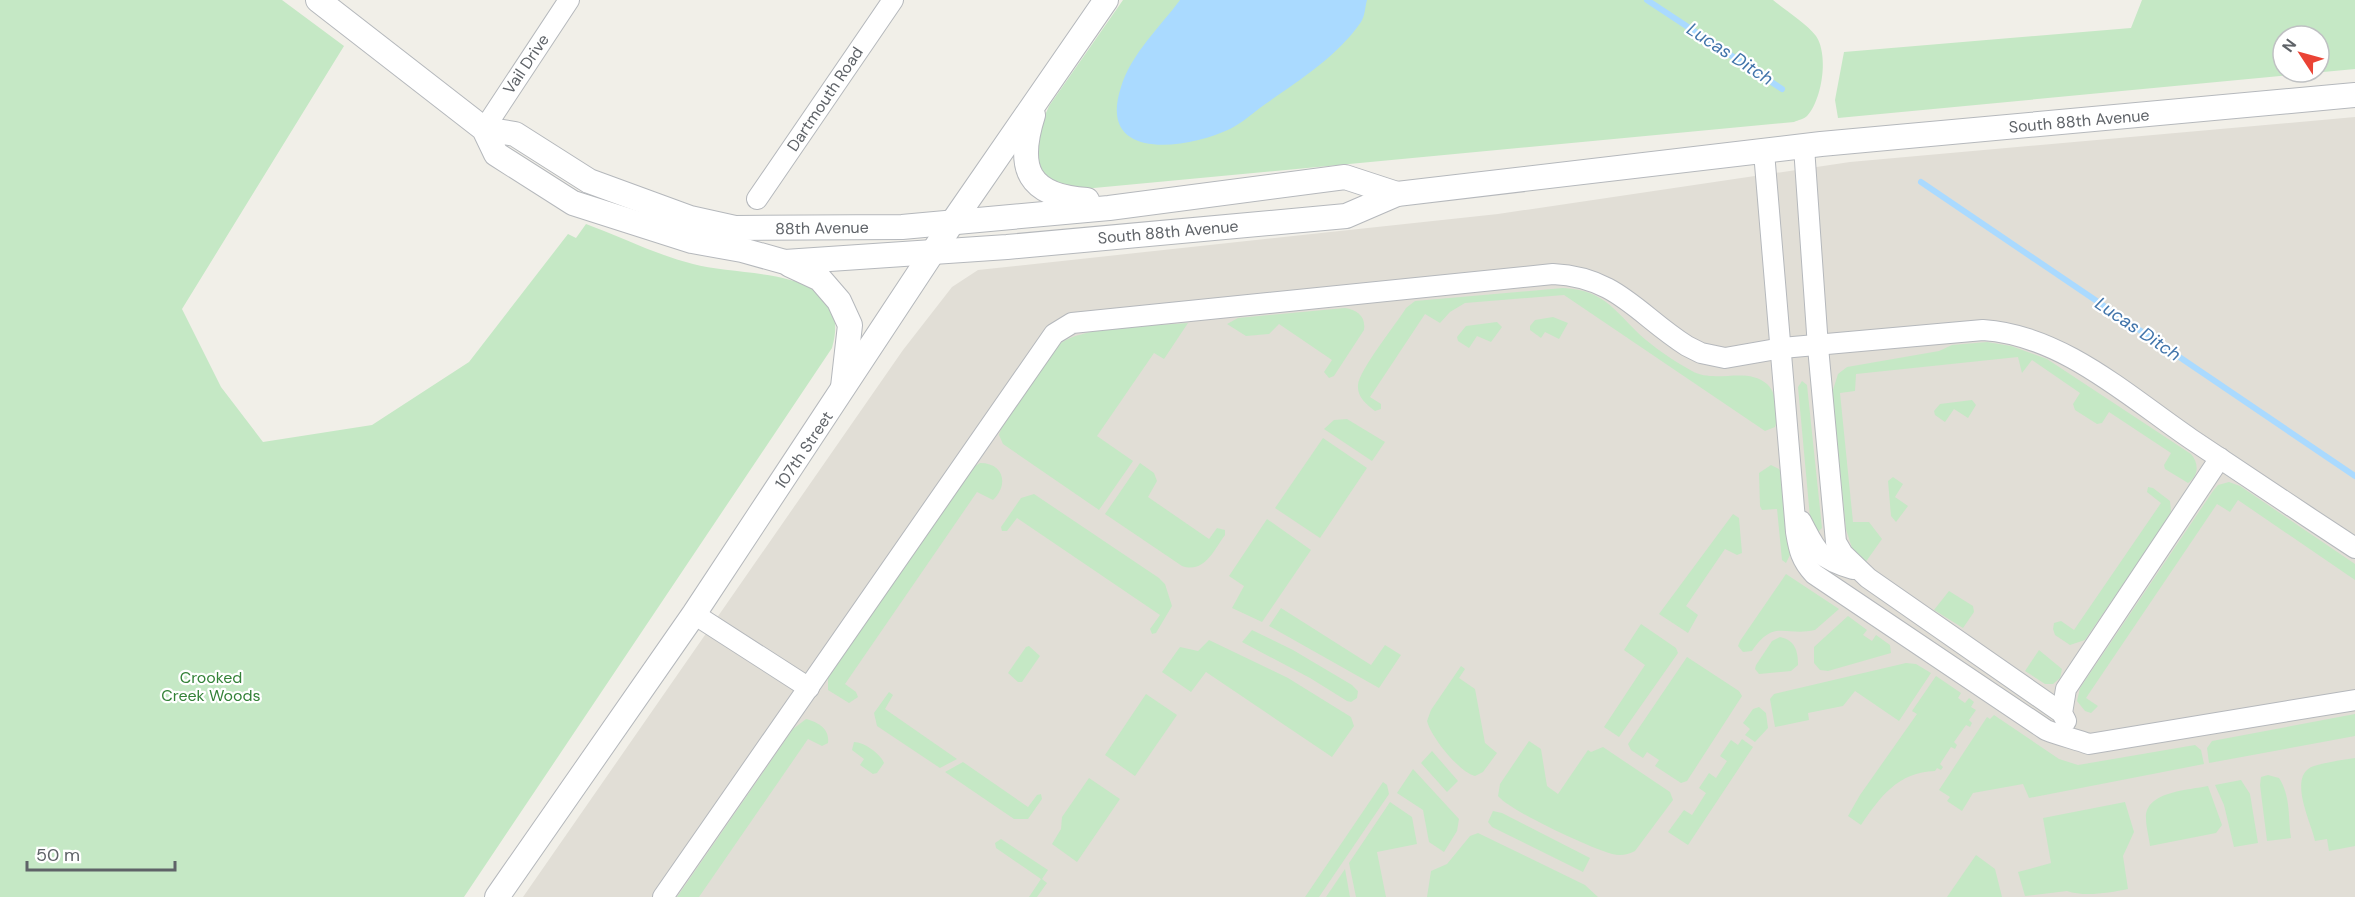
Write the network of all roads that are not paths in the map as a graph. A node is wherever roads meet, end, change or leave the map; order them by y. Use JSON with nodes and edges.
{"nodes":[{"id":1,"x":318,"y":0,"type":"edge"},
{"id":2,"x":569,"y":0,"type":"edge"},
{"id":3,"x":893,"y":0,"type":"edge"},
{"id":4,"x":1106,"y":0,"type":"edge"},
{"id":5,"x":1040,"y":93,"type":"junction"},
{"id":6,"x":2355,"y":95,"type":"edge"},
{"id":7,"x":484,"y":129,"type":"junction"},
{"id":8,"x":1804,"y":147,"type":"junction"},
{"id":9,"x":1764,"y":152,"type":"junction"},
{"id":10,"x":1397,"y":194,"type":"junction"},
{"id":11,"x":1180,"y":196,"type":"joint"},
{"id":12,"x":757,"y":199,"type":"dead end"},
{"id":13,"x":1109,"y":208,"type":"junction"},
{"id":14,"x":952,"y":223,"type":"junction"},
{"id":15,"x":934,"y":251,"type":"junction"},
{"id":16,"x":785,"y":262,"type":"junction"},
{"id":17,"x":1818,"y":346,"type":"junction"},
{"id":18,"x":1782,"y":348,"type":"junction"},
{"id":19,"x":842,"y":392,"type":"junction"},
{"id":20,"x":2220,"y":458,"type":"junction"},
{"id":21,"x":1797,"y":513,"type":"junction"},
{"id":22,"x":2355,"y":548,"type":"edge"},
{"id":23,"x":1857,"y":570,"type":"junction"},
{"id":24,"x":694,"y":614,"type":"junction"},
{"id":25,"x":809,"y":688,"type":"junction"},
{"id":26,"x":2355,"y":700,"type":"edge"},
{"id":27,"x":2062,"y":713,"type":"junction"},
{"id":28,"x":2074,"y":737,"type":"junction"},
{"id":29,"x":497,"y":897,"type":"edge"},
{"id":30,"x":663,"y":897,"type":"edge"}],
"edges":[{"from":1,"to":7,"type":"street","name":"88th Avenue"},
{"from":2,"to":7,"type":"street","name":"Vail Drive"},
{"from":3,"to":12,"type":"street","name":"Dartmouth Road"},
{"from":4,"to":5,"type":"street","name":"107th Street"},
{"from":5,"to":13,"type":"street"},
{"from":5,"to":14,"type":"street","name":"107th Street"},
{"from":6,"to":8,"type":"street","name":"South 88th Avenue"},
{"from":7,"to":14,"type":"street","name":"88th Avenue"},
{"from":7,"to":16,"type":"street","name":"88th Avenue"},
{"from":8,"to":9,"type":"street"},
{"from":8,"to":17,"type":"street"},
{"from":9,"to":10,"type":"street","name":"South 88th Avenue"},
{"from":9,"to":18,"type":"street"},
{"from":10,"to":11,"type":"street","name":"South 88th Avenue"},
{"from":10,"to":15,"type":"street","name":"South 88th Avenue"},
{"from":11,"to":13,"type":"street","name":"88th Avenue"},
{"from":13,"to":14,"type":"street","name":"88th Avenue"},
{"from":14,"to":15,"type":"street","name":"107th Street"},
{"from":15,"to":16,"type":"street","name":"88th Avenue"},
{"from":15,"to":19,"type":"street","name":"107th Street"},
{"from":16,"to":19,"type":"street"},
{"from":17,"to":18,"type":"street"},
{"from":17,"to":20,"type":"street"},
{"from":17,"to":23,"type":"street"},
{"from":18,"to":21,"type":"street"},
{"from":18,"to":25,"type":"street"},
{"from":19,"to":24,"type":"street","name":"107th Street"},
{"from":20,"to":22,"type":"street"},
{"from":20,"to":27,"type":"street"},
{"from":21,"to":23,"type":"street"},
{"from":21,"to":28,"type":"street"},
{"from":23,"to":27,"type":"street"},
{"from":24,"to":25,"type":"street"},
{"from":24,"to":29,"type":"street","name":"107th Street"},
{"from":25,"to":30,"type":"street"},
{"from":26,"to":28,"type":"street"},
{"from":27,"to":28,"type":"street"}]}
